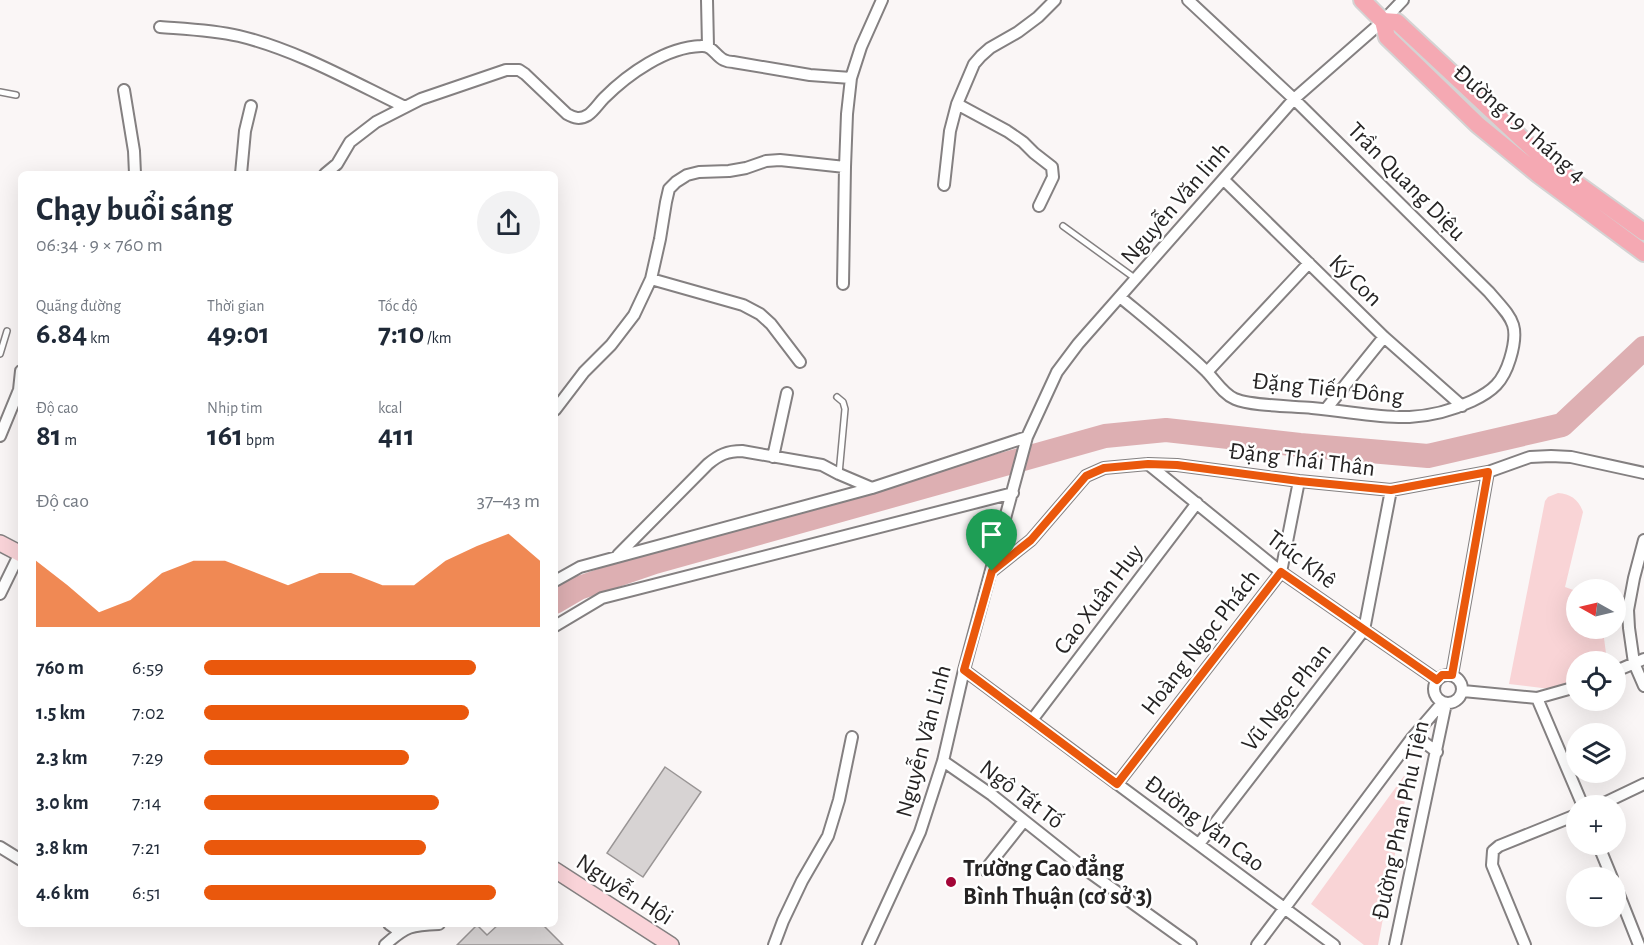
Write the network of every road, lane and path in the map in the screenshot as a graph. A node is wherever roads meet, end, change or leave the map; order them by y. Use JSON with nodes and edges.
{"nodes":[{"id":1,"x":707,"y":0,"type":"edge"},
{"id":2,"x":882,"y":0,"type":"edge"},
{"id":3,"x":1054,"y":0,"type":"edge"},
{"id":4,"x":1188,"y":0,"type":"edge"},
{"id":5,"x":1362,"y":0,"type":"edge"},
{"id":6,"x":1403,"y":0,"type":"edge"},
{"id":7,"x":1383,"y":21,"type":"junction"},
{"id":8,"x":160,"y":27,"type":"dead end"},
{"id":9,"x":708,"y":46,"type":"junction"},
{"id":10,"x":851,"y":78,"type":"junction"},
{"id":11,"x":124,"y":90,"type":"dead end"},
{"id":12,"x":0,"y":92,"type":"edge"},
{"id":13,"x":16,"y":95,"type":"dead end"},
{"id":14,"x":1294,"y":99,"type":"junction"},
{"id":15,"x":957,"y":104,"type":"junction"},
{"id":16,"x":251,"y":106,"type":"dead end"},
{"id":17,"x":405,"y":107,"type":"junction"},
{"id":18,"x":845,"y":167,"type":"junction"},
{"id":19,"x":135,"y":171,"type":"edge"},
{"id":20,"x":241,"y":171,"type":"edge"},
{"id":21,"x":329,"y":171,"type":"edge"},
{"id":22,"x":1224,"y":180,"type":"junction"},
{"id":23,"x":944,"y":185,"type":"dead end"},
{"id":24,"x":1039,"y":206,"type":"dead end"},
{"id":25,"x":1063,"y":226,"type":"dead end"},
{"id":26,"x":1644,"y":232,"type":"edge"},
{"id":27,"x":1642,"y":251,"type":"edge"},
{"id":28,"x":1309,"y":263,"type":"junction"},
{"id":29,"x":651,"y":279,"type":"junction"},
{"id":30,"x":1136,"y":279,"type":"junction"},
{"id":31,"x":843,"y":284,"type":"dead end"},
{"id":32,"x":1120,"y":297,"type":"junction"},
{"id":33,"x":7,"y":331,"type":"dead end"},
{"id":34,"x":1384,"y":337,"type":"junction"},
{"id":35,"x":0,"y":354,"type":"edge"},
{"id":36,"x":800,"y":362,"type":"dead end"},
{"id":37,"x":1207,"y":372,"type":"junction"},
{"id":38,"x":18,"y":392,"type":"edge"},
{"id":39,"x":787,"y":393,"type":"dead end"},
{"id":40,"x":837,"y":397,"type":"dead end"},
{"id":41,"x":558,"y":406,"type":"edge"},
{"id":42,"x":1462,"y":406,"type":"junction"},
{"id":43,"x":1326,"y":409,"type":"junction"},
{"id":44,"x":0,"y":436,"type":"edge"},
{"id":45,"x":1027,"y":437,"type":"junction"},
{"id":46,"x":772,"y":457,"type":"junction"},
{"id":47,"x":1148,"y":464,"type":"junction"},
{"id":48,"x":1488,"y":472,"type":"junction"},
{"id":49,"x":1644,"y":473,"type":"edge"},
{"id":50,"x":839,"y":474,"type":"junction"},
{"id":51,"x":1299,"y":481,"type":"junction"},
{"id":52,"x":872,"y":488,"type":"junction"},
{"id":53,"x":1391,"y":490,"type":"junction"},
{"id":54,"x":1013,"y":493,"type":"junction"},
{"id":55,"x":1197,"y":503,"type":"junction"},
{"id":56,"x":1644,"y":540,"type":"edge"},
{"id":57,"x":0,"y":543,"type":"edge"},
{"id":58,"x":18,"y":553,"type":"edge"},
{"id":59,"x":616,"y":557,"type":"junction"},
{"id":60,"x":18,"y":558,"type":"edge"},
{"id":61,"x":992,"y":571,"type":"junction"},
{"id":62,"x":1281,"y":572,"type":"junction"},
{"id":63,"x":558,"y":579,"type":"edge"},
{"id":64,"x":0,"y":594,"type":"edge"},
{"id":65,"x":558,"y":624,"type":"edge"},
{"id":66,"x":1364,"y":630,"type":"junction"},
{"id":67,"x":1639,"y":661,"type":"edge"},
{"id":68,"x":964,"y":670,"type":"junction"},
{"id":69,"x":1452,"y":675,"type":"junction"},
{"id":70,"x":1437,"y":680,"type":"junction"},
{"id":71,"x":1644,"y":686,"type":"edge"},
{"id":72,"x":1566,"y":690,"type":"edge"},
{"id":73,"x":1463,"y":691,"type":"junction"},
{"id":74,"x":1537,"y":698,"type":"junction"},
{"id":75,"x":1444,"y":702,"type":"junction"},
{"id":76,"x":1032,"y":720,"type":"junction"},
{"id":77,"x":852,"y":737,"type":"dead end"},
{"id":78,"x":1412,"y":738,"type":"junction"},
{"id":79,"x":1437,"y":752,"type":"junction"},
{"id":80,"x":943,"y":761,"type":"junction"},
{"id":81,"x":1117,"y":784,"type":"junction"},
{"id":82,"x":1644,"y":784,"type":"edge"},
{"id":83,"x":1577,"y":795,"type":"edge"},
{"id":84,"x":1621,"y":795,"type":"edge"},
{"id":85,"x":1566,"y":819,"type":"edge"},
{"id":86,"x":1024,"y":821,"type":"junction"},
{"id":87,"x":1199,"y":844,"type":"junction"},
{"id":88,"x":0,"y":847,"type":"edge"},
{"id":89,"x":18,"y":858,"type":"edge"},
{"id":90,"x":985,"y":870,"type":"dead end"},
{"id":91,"x":558,"y":872,"type":"edge"},
{"id":92,"x":1285,"y":908,"type":"junction"},
{"id":93,"x":1626,"y":912,"type":"edge"},
{"id":94,"x":393,"y":927,"type":"edge"},
{"id":95,"x":411,"y":927,"type":"edge"},
{"id":96,"x":399,"y":932,"type":"junction"},
{"id":97,"x":385,"y":945,"type":"edge"},
{"id":98,"x":671,"y":945,"type":"edge"},
{"id":99,"x":774,"y":945,"type":"edge"},
{"id":100,"x":868,"y":945,"type":"edge"},
{"id":101,"x":1191,"y":945,"type":"edge"},
{"id":102,"x":1257,"y":945,"type":"edge"},
{"id":103,"x":1334,"y":945,"type":"edge"},
{"id":104,"x":1395,"y":945,"type":"edge"},
{"id":105,"x":1525,"y":945,"type":"edge"},
{"id":106,"x":1639,"y":945,"type":"edge"}],
"edges":[{"from":1,"to":9,"type":"street"},
{"from":2,"to":10,"type":"street"},
{"from":3,"to":15,"type":"street"},
{"from":4,"to":14,"type":"street","name":"Trần Quang Diệu"},
{"from":5,"to":7,"type":"main road","name":"Đường 19 Tháng 4"},
{"from":6,"to":7,"type":"street","name":"Nguyễn Văn linh"},
{"from":7,"to":14,"type":"street","name":"Nguyễn Văn linh"},
{"from":7,"to":26,"type":"main road","name":"Đường 19 Tháng 4"},
{"from":7,"to":27,"type":"main road","name":"Đường 19 Tháng 4"},
{"from":8,"to":17,"type":"street"},
{"from":9,"to":10,"type":"street"},
{"from":9,"to":17,"type":"street"},
{"from":10,"to":18,"type":"street"},
{"from":11,"to":19,"type":"street"},
{"from":12,"to":13,"type":"lane"},
{"from":14,"to":22,"type":"street","name":"Nguyễn Văn linh"},
{"from":14,"to":42,"type":"street","name":"Trần Quang Diệu"},
{"from":15,"to":23,"type":"street"},
{"from":15,"to":24,"type":"street"},
{"from":16,"to":20,"type":"street"},
{"from":17,"to":21,"type":"street"},
{"from":18,"to":29,"type":"street"},
{"from":18,"to":31,"type":"street"},
{"from":22,"to":28,"type":"street","name":"Ký Con"},
{"from":22,"to":30,"type":"street","name":"Nguyễn Văn linh"},
{"from":25,"to":30,"type":"lane"},
{"from":28,"to":34,"type":"street","name":"Ký Con"},
{"from":28,"to":37,"type":"street"},
{"from":29,"to":36,"type":"street"},
{"from":29,"to":41,"type":"street"},
{"from":30,"to":32,"type":"street","name":"Nguyễn Văn linh"},
{"from":32,"to":37,"type":"street","name":"Đặng Tiến Đông"},
{"from":32,"to":45,"type":"street","name":"Nguyễn Văn linh"},
{"from":33,"to":35,"type":"lane"},
{"from":34,"to":42,"type":"street","name":"Ký Con"},
{"from":34,"to":43,"type":"street"},
{"from":37,"to":43,"type":"street","name":"Đặng Tiến Đông"},
{"from":38,"to":44,"type":"street"},
{"from":39,"to":46,"type":"street"},
{"from":40,"to":50,"type":"lane"},
{"from":42,"to":43,"type":"street","name":"Đặng Tiến Đông"},
{"from":45,"to":52,"type":"street"},
{"from":45,"to":54,"type":"street","name":"Nguyễn Văn Linh"},
{"from":46,"to":50,"type":"street"},
{"from":46,"to":59,"type":"street"},
{"from":47,"to":51,"type":"street","name":"Đặng Thái Thân"},
{"from":47,"to":55,"type":"street","name":"Trúc Khê"},
{"from":47,"to":61,"type":"street","name":"Đặng Thái Thân"},
{"from":48,"to":49,"type":"street","name":"Đặng Thái Thân"},
{"from":48,"to":53,"type":"street","name":"Đặng Thái Thân"},
{"from":48,"to":69,"type":"street"},
{"from":50,"to":52,"type":"street"},
{"from":51,"to":53,"type":"street","name":"Đặng Thái Thân"},
{"from":51,"to":62,"type":"street","name":"Hoàng Ngọc Phách"},
{"from":52,"to":59,"type":"street"},
{"from":53,"to":66,"type":"street","name":"Vũ Ngọc Phan"},
{"from":54,"to":61,"type":"street","name":"Nguyễn Văn Linh"},
{"from":54,"to":65,"type":"street"},
{"from":55,"to":62,"type":"street","name":"Trúc Khê"},
{"from":55,"to":76,"type":"street","name":"Cao Xuân Huy"},
{"from":56,"to":67,"type":"street"},
{"from":57,"to":58,"type":"street"},
{"from":59,"to":63,"type":"street"},
{"from":60,"to":64,"type":"street"},
{"from":61,"to":68,"type":"street","name":"Nguyễn Văn Linh"},
{"from":62,"to":66,"type":"street","name":"Trúc Khê"},
{"from":62,"to":81,"type":"street","name":"Hoàng Ngọc Phách"},
{"from":66,"to":70,"type":"street","name":"Trúc Khê"},
{"from":66,"to":87,"type":"street","name":"Vũ Ngọc Phan"},
{"from":67,"to":71,"type":"street"},
{"from":68,"to":76,"type":"street","name":"Đường Văn Cao"},
{"from":68,"to":80,"type":"street","name":"Nguyễn Văn Linh"},
{"from":69,"to":70,"type":"street"},
{"from":69,"to":73,"type":"street"},
{"from":70,"to":75,"type":"street"},
{"from":72,"to":74,"type":"street"},
{"from":73,"to":74,"type":"street"},
{"from":73,"to":75,"type":"street"},
{"from":74,"to":83,"type":"street"},
{"from":75,"to":78,"type":"street"},
{"from":75,"to":79,"type":"street","name":"Đường Phan Phu Tiên"},
{"from":76,"to":81,"type":"street","name":"Đường Văn Cao"},
{"from":77,"to":99,"type":"street"},
{"from":78,"to":79,"type":"street"},
{"from":78,"to":92,"type":"street"},
{"from":79,"to":104,"type":"street","name":"Đường Phan Phu Tiên"},
{"from":80,"to":86,"type":"street","name":"Ngô Tất Tố"},
{"from":80,"to":100,"type":"street","name":"Nguyễn Văn Linh"},
{"from":81,"to":87,"type":"street","name":"Đường Văn Cao"},
{"from":82,"to":84,"type":"street"},
{"from":85,"to":105,"type":"street"},
{"from":86,"to":90,"type":"street"},
{"from":86,"to":101,"type":"street","name":"Ngô Tất Tố"},
{"from":87,"to":92,"type":"street","name":"Đường Văn Cao"},
{"from":88,"to":89,"type":"street"},
{"from":91,"to":98,"type":"street","name":"Nguyễn Hội"},
{"from":92,"to":102,"type":"street"},
{"from":92,"to":103,"type":"street","name":"Đường Văn Cao"},
{"from":93,"to":106,"type":"street"},
{"from":94,"to":96,"type":"street"},
{"from":95,"to":96,"type":"street"},
{"from":96,"to":97,"type":"street"}]}
